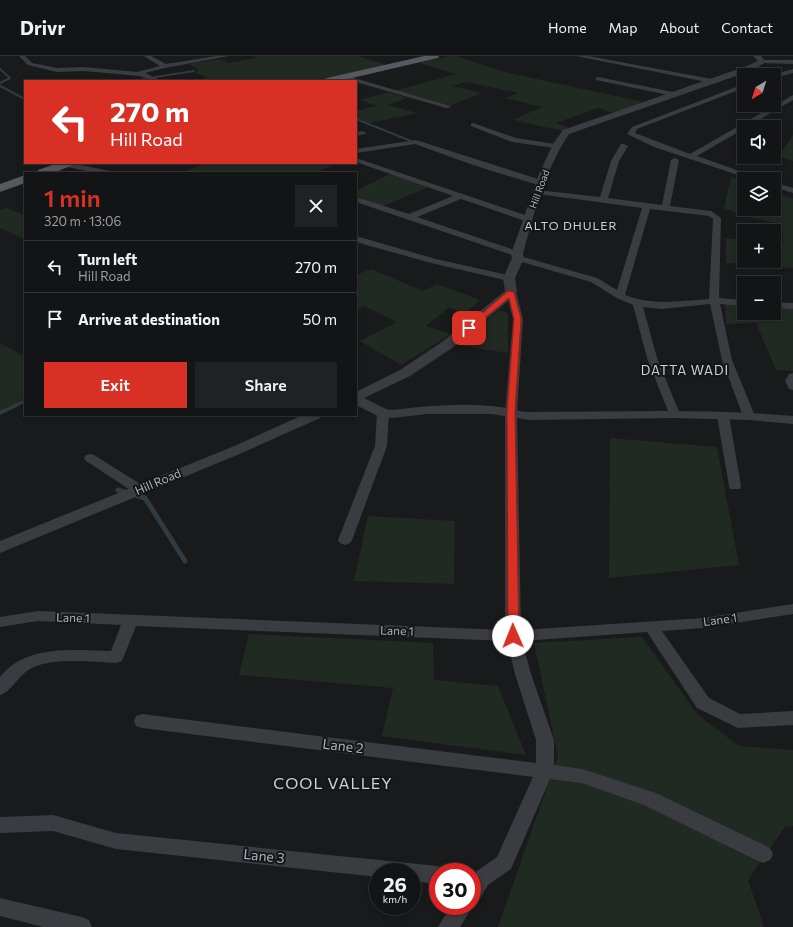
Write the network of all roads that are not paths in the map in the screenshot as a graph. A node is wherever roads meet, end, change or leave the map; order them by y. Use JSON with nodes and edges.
{"nodes":[{"id":1,"x":22,"y":56,"type":"edge"},
{"id":2,"x":148,"y":56,"type":"edge"},
{"id":3,"x":226,"y":56,"type":"edge"},
{"id":4,"x":435,"y":56,"type":"edge"},
{"id":5,"x":583,"y":56,"type":"edge"},
{"id":6,"x":759,"y":59,"type":"edge"},
{"id":7,"x":793,"y":62,"type":"edge"},
{"id":8,"x":165,"y":66,"type":"junction"},
{"id":9,"x":793,"y":71,"type":"edge"},
{"id":10,"x":140,"y":74,"type":"junction"},
{"id":11,"x":781,"y":74,"type":"edge"},
{"id":12,"x":344,"y":77,"type":"junction"},
{"id":13,"x":598,"y":79,"type":"dead end"},
{"id":14,"x":156,"y":80,"type":"edge"},
{"id":15,"x":331,"y":80,"type":"edge"},
{"id":16,"x":354,"y":80,"type":"edge"},
{"id":17,"x":712,"y":80,"type":"junction"},
{"id":18,"x":357,"y":81,"type":"edge"},
{"id":19,"x":737,"y":89,"type":"edge"},
{"id":20,"x":673,"y":94,"type":"junction"},
{"id":21,"x":793,"y":97,"type":"edge"},
{"id":22,"x":448,"y":107,"type":"dead end"},
{"id":23,"x":473,"y":125,"type":"dead end"},
{"id":24,"x":555,"y":146,"type":"junction"},
{"id":25,"x":624,"y":146,"type":"dead end"},
{"id":26,"x":357,"y":152,"type":"edge"},
{"id":27,"x":691,"y":156,"type":"junction"},
{"id":28,"x":357,"y":160,"type":"edge"},
{"id":29,"x":675,"y":160,"type":"dead end"},
{"id":30,"x":65,"y":165,"type":"edge"},
{"id":31,"x":45,"y":172,"type":"edge"},
{"id":32,"x":84,"y":172,"type":"edge"},
{"id":33,"x":102,"y":172,"type":"edge"},
{"id":34,"x":738,"y":172,"type":"edge"},
{"id":35,"x":24,"y":179,"type":"edge"},
{"id":36,"x":539,"y":187,"type":"junction"},
{"id":37,"x":781,"y":187,"type":"edge"},
{"id":38,"x":0,"y":188,"type":"edge"},
{"id":39,"x":793,"y":191,"type":"edge"},
{"id":40,"x":460,"y":196,"type":"junction"},
{"id":41,"x":357,"y":199,"type":"edge"},
{"id":42,"x":603,"y":200,"type":"junction"},
{"id":43,"x":647,"y":205,"type":"junction"},
{"id":44,"x":666,"y":208,"type":"junction"},
{"id":45,"x":409,"y":217,"type":"junction"},
{"id":46,"x":528,"y":219,"type":"junction"},
{"id":47,"x":357,"y":239,"type":"edge"},
{"id":48,"x":518,"y":256,"type":"junction"},
{"id":49,"x":509,"y":278,"type":"junction"},
{"id":50,"x":511,"y":292,"type":"junction"},
{"id":51,"x":620,"y":296,"type":"junction"},
{"id":52,"x":714,"y":301,"type":"junction"},
{"id":53,"x":637,"y":303,"type":"junction"},
{"id":54,"x":737,"y":303,"type":"edge"},
{"id":55,"x":781,"y":305,"type":"edge"},
{"id":56,"x":793,"y":306,"type":"edge"},
{"id":57,"x":793,"y":376,"type":"edge"},
{"id":58,"x":793,"y":387,"type":"edge"},
{"id":59,"x":357,"y":397,"type":"edge"},
{"id":60,"x":357,"y":400,"type":"edge"},
{"id":61,"x":511,"y":412,"type":"junction"},
{"id":62,"x":383,"y":413,"type":"junction"},
{"id":63,"x":674,"y":414,"type":"junction"},
{"id":64,"x":313,"y":416,"type":"edge"},
{"id":65,"x":723,"y":416,"type":"junction"},
{"id":66,"x":749,"y":416,"type":"junction"},
{"id":67,"x":793,"y":420,"type":"edge"},
{"id":68,"x":90,"y":458,"type":"dead end"},
{"id":69,"x":735,"y":486,"type":"dead end"},
{"id":70,"x":140,"y":490,"type":"junction"},
{"id":71,"x":345,"y":540,"type":"dead end"},
{"id":72,"x":0,"y":547,"type":"edge"},
{"id":73,"x":793,"y":609,"type":"edge"},
{"id":74,"x":131,"y":620,"type":"junction"},
{"id":75,"x":0,"y":622,"type":"edge"},
{"id":76,"x":651,"y":627,"type":"junction"},
{"id":77,"x":513,"y":636,"type":"junction"},
{"id":78,"x":0,"y":689,"type":"edge"},
{"id":79,"x":793,"y":718,"type":"edge"},
{"id":80,"x":142,"y":721,"type":"dead end"},
{"id":81,"x":545,"y":770,"type":"junction"},
{"id":82,"x":0,"y":825,"type":"edge"},
{"id":83,"x":763,"y":854,"type":"dead end"},
{"id":84,"x":369,"y":867,"type":"edge"},
{"id":85,"x":481,"y":880,"type":"edge"},
{"id":86,"x":0,"y":907,"type":"edge"},
{"id":87,"x":457,"y":915,"type":"edge"},
{"id":88,"x":82,"y":927,"type":"edge"},
{"id":89,"x":448,"y":927,"type":"edge"}],
"edges":[{"from":1,"to":10,"type":"street"},
{"from":2,"to":8,"type":"street"},
{"from":3,"to":8,"type":"street"},
{"from":4,"to":12,"type":"main road"},
{"from":5,"to":17,"type":"street"},
{"from":6,"to":7,"type":"street"},
{"from":6,"to":17,"type":"street","name":"Hill Road"},
{"from":8,"to":10,"type":"street"},
{"from":9,"to":11,"type":"street"},
{"from":10,"to":14,"type":"street"},
{"from":12,"to":15,"type":"main road"},
{"from":12,"to":16,"type":"street"},
{"from":13,"to":20,"type":"street"},
{"from":17,"to":20,"type":"street","name":"Hill Road"},
{"from":18,"to":22,"type":"street"},
{"from":19,"to":27,"type":"street"},
{"from":20,"to":24,"type":"street","name":"Hill Road"},
{"from":21,"to":27,"type":"street"},
{"from":23,"to":24,"type":"street"},
{"from":24,"to":36,"type":"street","name":"Hill Road"},
{"from":25,"to":42,"type":"street"},
{"from":26,"to":36,"type":"street"},
{"from":27,"to":34,"type":"street"},
{"from":28,"to":40,"type":"street"},
{"from":29,"to":44,"type":"street"},
{"from":30,"to":31,"type":"main road"},
{"from":30,"to":32,"type":"street"},
{"from":30,"to":33,"type":"street"},
{"from":35,"to":38,"type":"main road"},
{"from":36,"to":42,"type":"street"},
{"from":36,"to":46,"type":"street","name":"Hill Road"},
{"from":37,"to":39,"type":"street"},
{"from":40,"to":45,"type":"street"},
{"from":40,"to":46,"type":"street"},
{"from":41,"to":45,"type":"street"},
{"from":42,"to":43,"type":"street"},
{"from":43,"to":44,"type":"street"},
{"from":43,"to":51,"type":"street"},
{"from":44,"to":52,"type":"street"},
{"from":45,"to":48,"type":"street"},
{"from":46,"to":48,"type":"street","name":"Hill Road"},
{"from":47,"to":49,"type":"street"},
{"from":48,"to":49,"type":"street","name":"Hill Road"},
{"from":48,"to":51,"type":"street"},
{"from":49,"to":50,"type":"street"},
{"from":50,"to":59,"type":"street"},
{"from":50,"to":61,"type":"street"},
{"from":51,"to":53,"type":"street"},
{"from":52,"to":53,"type":"street"},
{"from":52,"to":54,"type":"street"},
{"from":52,"to":66,"type":"street"},
{"from":53,"to":63,"type":"street"},
{"from":55,"to":56,"type":"street"},
{"from":57,"to":58,"type":"street"},
{"from":60,"to":62,"type":"street"},
{"from":61,"to":62,"type":"street"},
{"from":61,"to":63,"type":"street"},
{"from":61,"to":77,"type":"street"},
{"from":62,"to":71,"type":"street"},
{"from":63,"to":65,"type":"street"},
{"from":64,"to":70,"type":"street","name":"Hill Road"},
{"from":65,"to":66,"type":"street"},
{"from":65,"to":69,"type":"street"},
{"from":66,"to":67,"type":"street"},
{"from":68,"to":70,"type":"street"},
{"from":70,"to":72,"type":"street","name":"Hill Road"},
{"from":73,"to":76,"type":"street","name":"Lane 1"},
{"from":74,"to":75,"type":"street","name":"Lane 1"},
{"from":74,"to":77,"type":"street","name":"Lane 1"},
{"from":74,"to":78,"type":"street"},
{"from":76,"to":77,"type":"street","name":"Lane 1"},
{"from":76,"to":79,"type":"street"},
{"from":77,"to":81,"type":"street"},
{"from":80,"to":81,"type":"street","name":"Lane 2"},
{"from":81,"to":83,"type":"street","name":"Lane 2"},
{"from":81,"to":85,"type":"street"},
{"from":82,"to":84,"type":"street","name":"Lane 3"},
{"from":86,"to":88,"type":"street"},
{"from":87,"to":89,"type":"street"}]}
